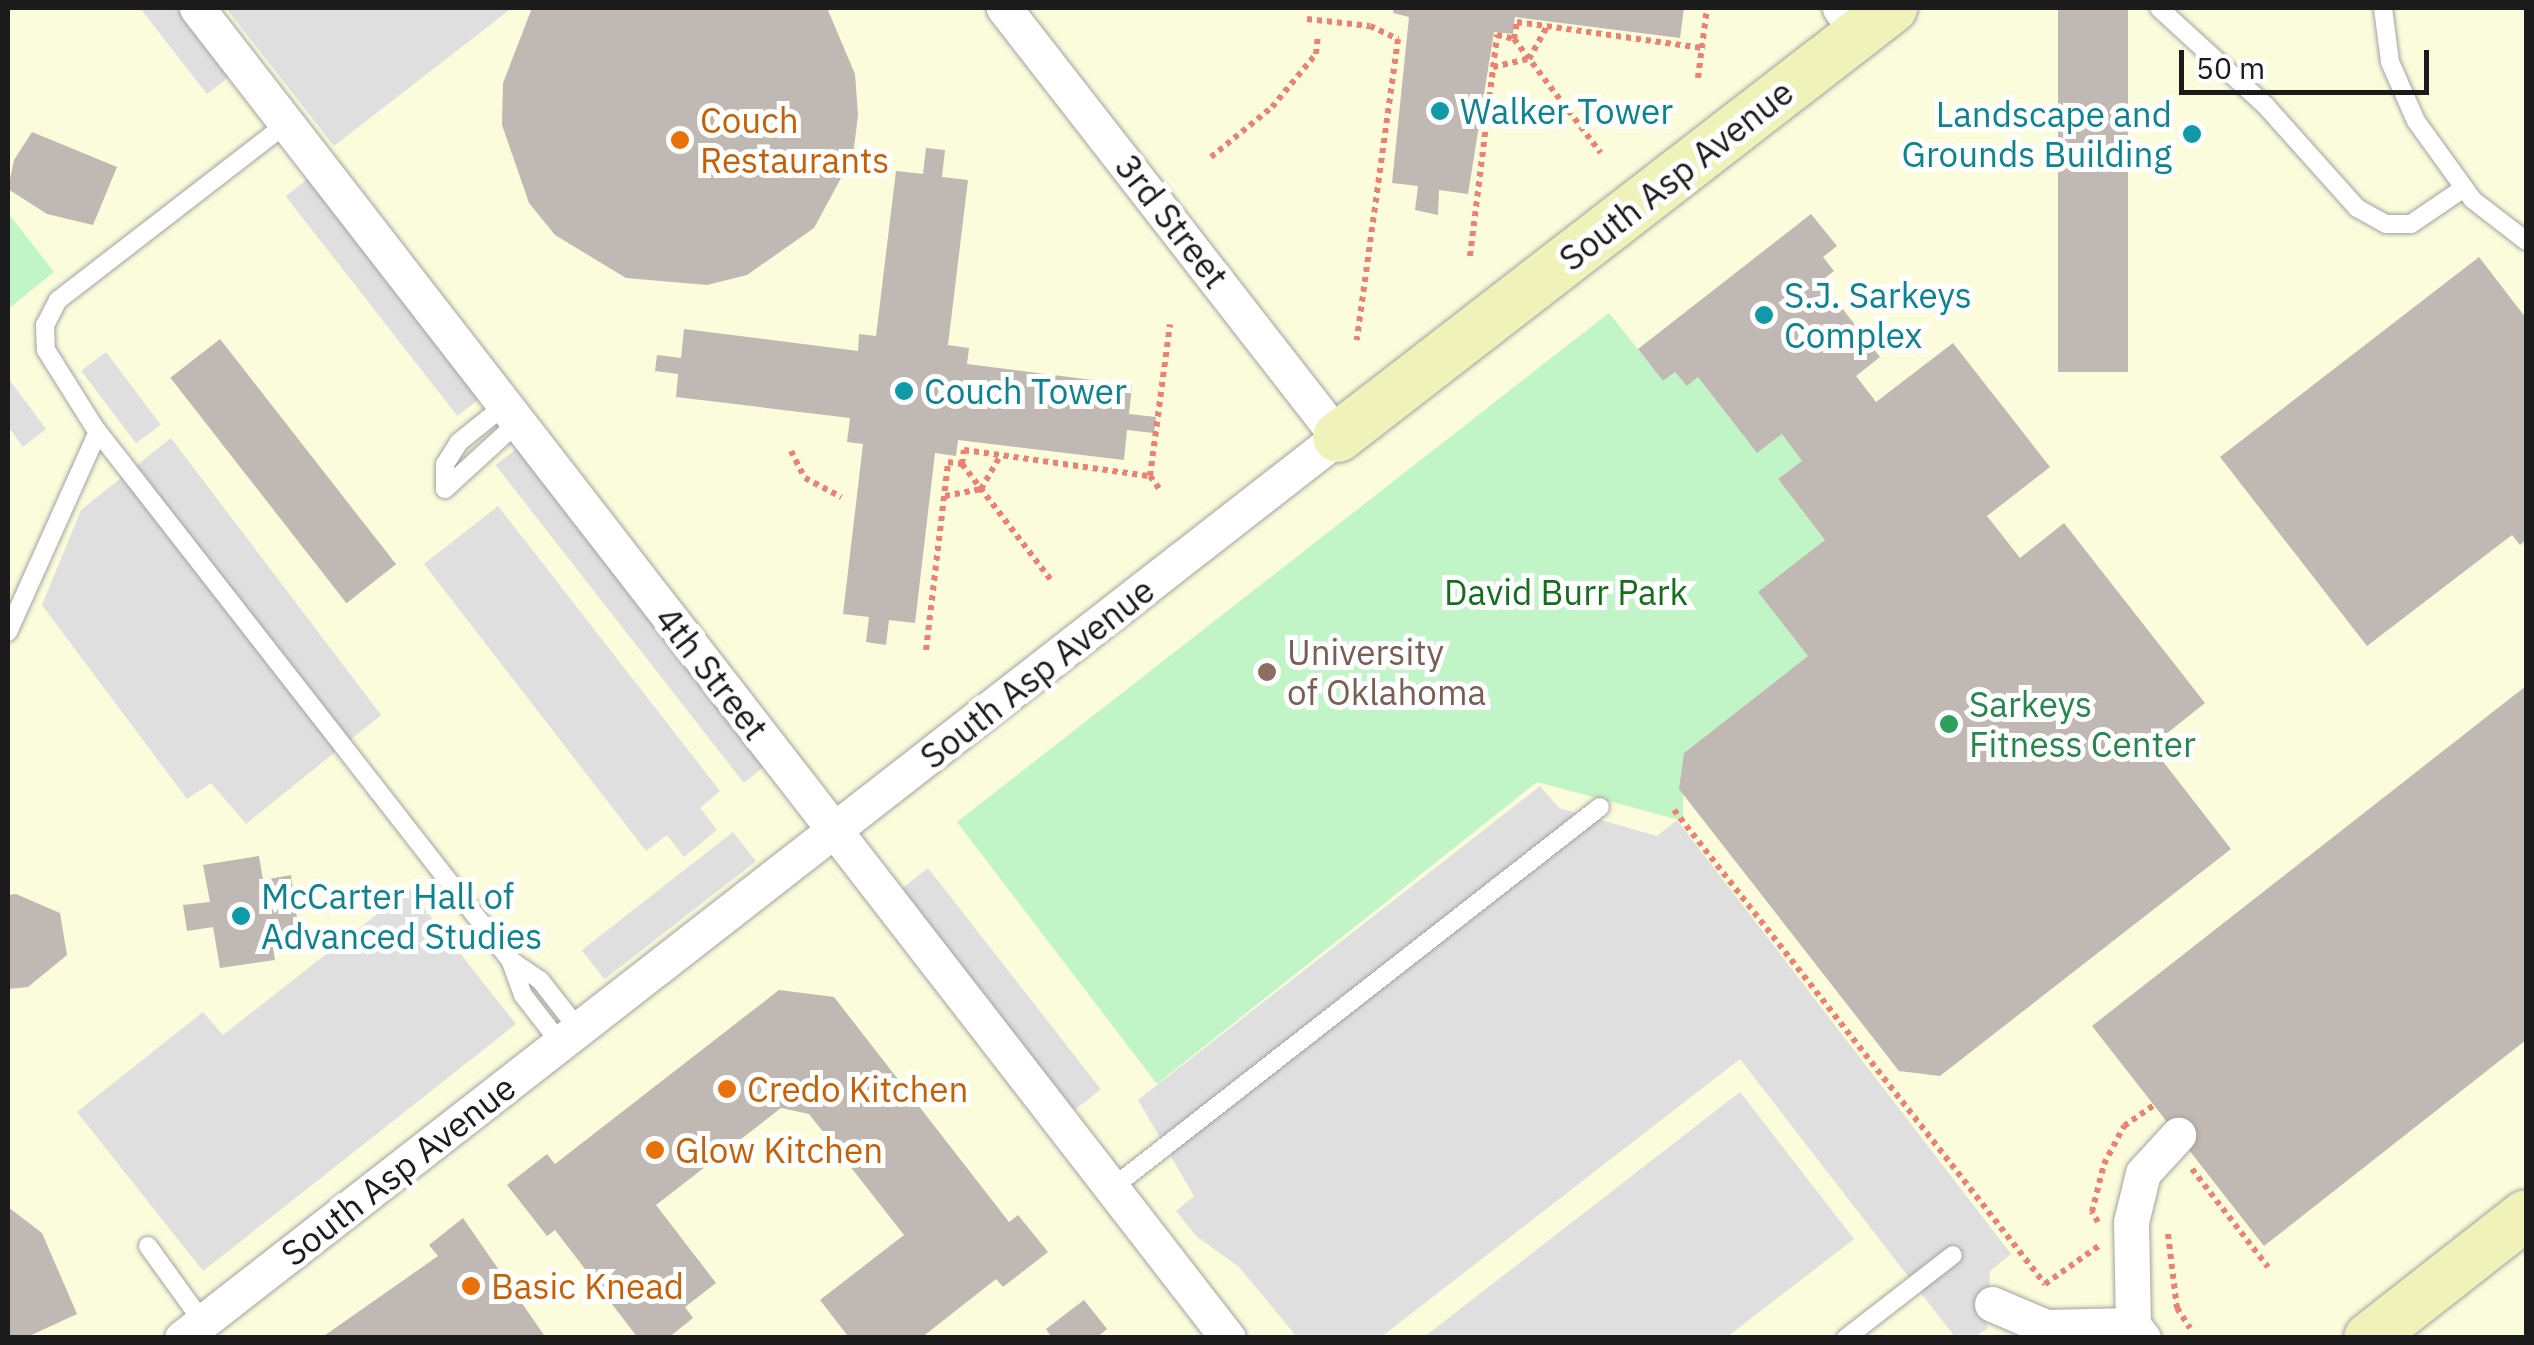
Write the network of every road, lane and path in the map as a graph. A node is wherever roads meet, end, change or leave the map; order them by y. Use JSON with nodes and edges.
{"nodes":[{"id":1,"x":196,"y":8,"type":"edge"},
{"id":2,"x":1004,"y":8,"type":"edge"},
{"id":3,"x":1707,"y":8,"type":"edge"},
{"id":4,"x":2160,"y":8,"type":"edge"},
{"id":5,"x":2383,"y":8,"type":"edge"},
{"id":6,"x":1864,"y":16,"type":"edge"},
{"id":7,"x":1306,"y":18,"type":"dead end"},
{"id":8,"x":1547,"y":26,"type":"junction"},
{"id":9,"x":1318,"y":34,"type":"dead end"},
{"id":10,"x":1514,"y":39,"type":"junction"},
{"id":11,"x":1702,"y":48,"type":"junction"},
{"id":12,"x":1529,"y":59,"type":"junction"},
{"id":13,"x":1493,"y":67,"type":"junction"},
{"id":14,"x":1698,"y":78,"type":"dead end"},
{"id":15,"x":286,"y":124,"type":"junction"},
{"id":16,"x":1601,"y":154,"type":"dead end"},
{"id":17,"x":1210,"y":157,"type":"dead end"},
{"id":18,"x":2464,"y":188,"type":"junction"},
{"id":19,"x":2526,"y":240,"type":"edge"},
{"id":20,"x":1470,"y":256,"type":"dead end"},
{"id":21,"x":1170,"y":324,"type":"dead end"},
{"id":22,"x":1357,"y":340,"type":"dead end"},
{"id":23,"x":98,"y":432,"type":"junction"},
{"id":24,"x":1338,"y":437,"type":"junction"},
{"id":25,"x":791,"y":451,"type":"dead end"},
{"id":26,"x":1000,"y":455,"type":"junction"},
{"id":27,"x":962,"y":464,"type":"junction"},
{"id":28,"x":1150,"y":476,"type":"junction"},
{"id":29,"x":981,"y":489,"type":"junction"},
{"id":30,"x":1161,"y":491,"type":"dead end"},
{"id":31,"x":945,"y":496,"type":"junction"},
{"id":32,"x":841,"y":497,"type":"dead end"},
{"id":33,"x":1051,"y":580,"type":"dead end"},
{"id":34,"x":8,"y":632,"type":"edge"},
{"id":35,"x":926,"y":650,"type":"dead end"},
{"id":36,"x":1600,"y":807,"type":"dead end"},
{"id":37,"x":1674,"y":810,"type":"dead end"},
{"id":38,"x":836,"y":832,"type":"junction"},
{"id":39,"x":570,"y":1037,"type":"junction"},
{"id":40,"x":2156,"y":1104,"type":"dead end"},
{"id":41,"x":2178,"y":1136,"type":"dead end"},
{"id":42,"x":2185,"y":1177,"type":"dead end"},
{"id":43,"x":1112,"y":1188,"type":"junction"},
{"id":44,"x":2526,"y":1215,"type":"edge"},
{"id":45,"x":2168,"y":1220,"type":"dead end"},
{"id":46,"x":148,"y":1246,"type":"dead end"},
{"id":47,"x":1952,"y":1255,"type":"dead end"},
{"id":48,"x":2268,"y":1266,"type":"dead end"},
{"id":49,"x":1992,"y":1304,"type":"dead end"},
{"id":50,"x":2190,"y":1328,"type":"dead end"},
{"id":51,"x":192,"y":1330,"type":"edge"},
{"id":52,"x":2138,"y":1331,"type":"edge"},
{"id":53,"x":1228,"y":1338,"type":"edge"},
{"id":54,"x":1846,"y":1338,"type":"edge"},
{"id":55,"x":2369,"y":1338,"type":"edge"}],
"edges":[{"from":1,"to":15,"type":"street","name":"4th Street"},
{"from":2,"to":24,"type":"street","name":"3rd Street"},
{"from":3,"to":11,"type":"path"},
{"from":4,"to":18,"type":"lane"},
{"from":5,"to":18,"type":"lane"},
{"from":6,"to":24,"type":"street","name":"South Asp Avenue"},
{"from":7,"to":22,"type":"path"},
{"from":8,"to":10,"type":"path"},
{"from":8,"to":11,"type":"path"},
{"from":8,"to":12,"type":"path"},
{"from":9,"to":17,"type":"path"},
{"from":10,"to":12,"type":"path"},
{"from":10,"to":13,"type":"path"},
{"from":11,"to":14,"type":"path"},
{"from":12,"to":13,"type":"path"},
{"from":12,"to":16,"type":"path"},
{"from":13,"to":20,"type":"path"},
{"from":15,"to":23,"type":"lane"},
{"from":15,"to":38,"type":"street","name":"4th Street"},
{"from":18,"to":19,"type":"lane"},
{"from":21,"to":28,"type":"path"},
{"from":23,"to":34,"type":"lane"},
{"from":23,"to":39,"type":"lane"},
{"from":24,"to":38,"type":"street","name":"South Asp Avenue"},
{"from":25,"to":32,"type":"path"},
{"from":26,"to":27,"type":"path"},
{"from":26,"to":28,"type":"path"},
{"from":26,"to":29,"type":"path"},
{"from":27,"to":29,"type":"path"},
{"from":27,"to":31,"type":"path"},
{"from":28,"to":30,"type":"path"},
{"from":29,"to":31,"type":"path"},
{"from":29,"to":33,"type":"path"},
{"from":31,"to":35,"type":"path"},
{"from":36,"to":43,"type":"lane"},
{"from":37,"to":40,"type":"path"},
{"from":38,"to":39,"type":"street","name":"South Asp Avenue"},
{"from":38,"to":43,"type":"street","name":"4th Street"},
{"from":39,"to":51,"type":"street","name":"South Asp Avenue"},
{"from":41,"to":52,"type":"street"},
{"from":42,"to":48,"type":"path"},
{"from":43,"to":53,"type":"street","name":"4th Street"},
{"from":44,"to":55,"type":"street"},
{"from":45,"to":50,"type":"path"},
{"from":46,"to":51,"type":"lane"},
{"from":47,"to":54,"type":"lane"},
{"from":49,"to":52,"type":"street"}]}
